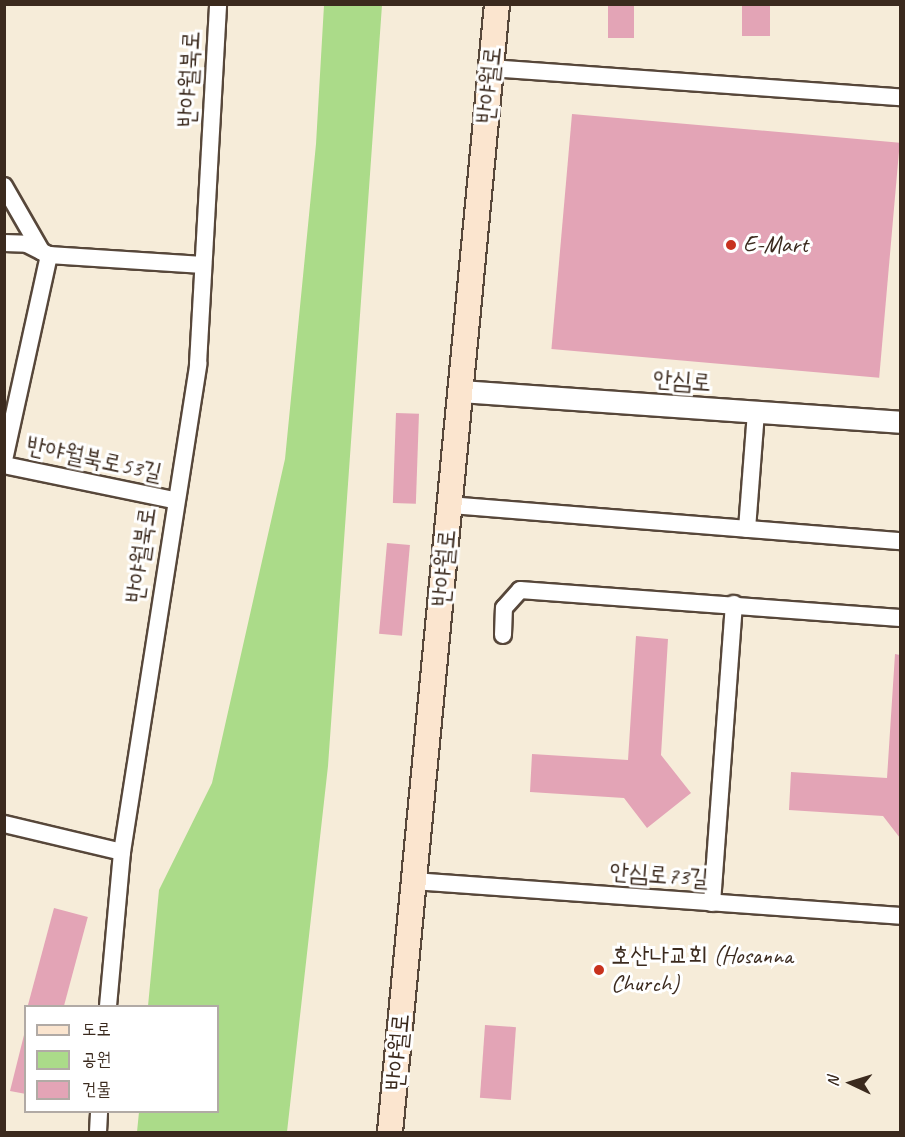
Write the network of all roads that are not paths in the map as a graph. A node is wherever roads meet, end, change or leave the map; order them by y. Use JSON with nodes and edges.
{"nodes":[{"id":1,"x":218,"y":4,"type":"edge"},
{"id":2,"x":497,"y":4,"type":"edge"},
{"id":3,"x":491,"y":68,"type":"junction"},
{"id":4,"x":900,"y":96,"type":"edge"},
{"id":5,"x":4,"y":186,"type":"edge"},
{"id":6,"x":4,"y":243,"type":"edge"},
{"id":7,"x":46,"y":253,"type":"junction"},
{"id":8,"x":203,"y":265,"type":"junction"},
{"id":9,"x":460,"y":391,"type":"junction"},
{"id":10,"x":756,"y":412,"type":"junction"},
{"id":11,"x":900,"y":422,"type":"edge"},
{"id":12,"x":4,"y":460,"type":"edge"},
{"id":13,"x":4,"y":465,"type":"edge"},
{"id":14,"x":173,"y":500,"type":"junction"},
{"id":15,"x":450,"y":506,"type":"junction"},
{"id":16,"x":747,"y":529,"type":"junction"},
{"id":17,"x":900,"y":541,"type":"edge"},
{"id":18,"x":734,"y":604,"type":"junction"},
{"id":19,"x":900,"y":618,"type":"edge"},
{"id":20,"x":503,"y":634,"type":"dead end"},
{"id":21,"x":4,"y":824,"type":"edge"},
{"id":22,"x":122,"y":852,"type":"junction"},
{"id":23,"x":414,"y":881,"type":"junction"},
{"id":24,"x":712,"y":903,"type":"junction"},
{"id":25,"x":900,"y":916,"type":"edge"},
{"id":26,"x":108,"y":1005,"type":"edge"},
{"id":27,"x":99,"y":1113,"type":"edge"},
{"id":28,"x":98,"y":1132,"type":"edge"},
{"id":29,"x":390,"y":1132,"type":"edge"}],
"edges":[{"from":1,"to":8,"type":"street","name":"반야월북로"},
{"from":2,"to":3,"type":"main road","name":"반야월로"},
{"from":3,"to":4,"type":"street"},
{"from":3,"to":9,"type":"main road","name":"반야월로"},
{"from":5,"to":7,"type":"street"},
{"from":6,"to":7,"type":"street"},
{"from":7,"to":8,"type":"street"},
{"from":7,"to":12,"type":"street","name":"반야월북로53길"},
{"from":8,"to":14,"type":"street","name":"반야월북로"},
{"from":9,"to":10,"type":"street","name":"안심로"},
{"from":9,"to":15,"type":"main road","name":"반야월로"},
{"from":10,"to":11,"type":"street","name":"안심로"},
{"from":10,"to":16,"type":"street"},
{"from":13,"to":14,"type":"street","name":"반야월북로53길"},
{"from":14,"to":22,"type":"street","name":"반야월북로"},
{"from":15,"to":16,"type":"street"},
{"from":15,"to":23,"type":"main road","name":"반야월로"},
{"from":16,"to":17,"type":"street"},
{"from":18,"to":19,"type":"street"},
{"from":18,"to":20,"type":"street"},
{"from":18,"to":24,"type":"street"},
{"from":21,"to":22,"type":"street"},
{"from":22,"to":26,"type":"street","name":"반야월북로"},
{"from":23,"to":24,"type":"street","name":"안심로73길"},
{"from":23,"to":29,"type":"main road","name":"반야월로"},
{"from":24,"to":25,"type":"street","name":"안심로73길"},
{"from":27,"to":28,"type":"street"}]}
